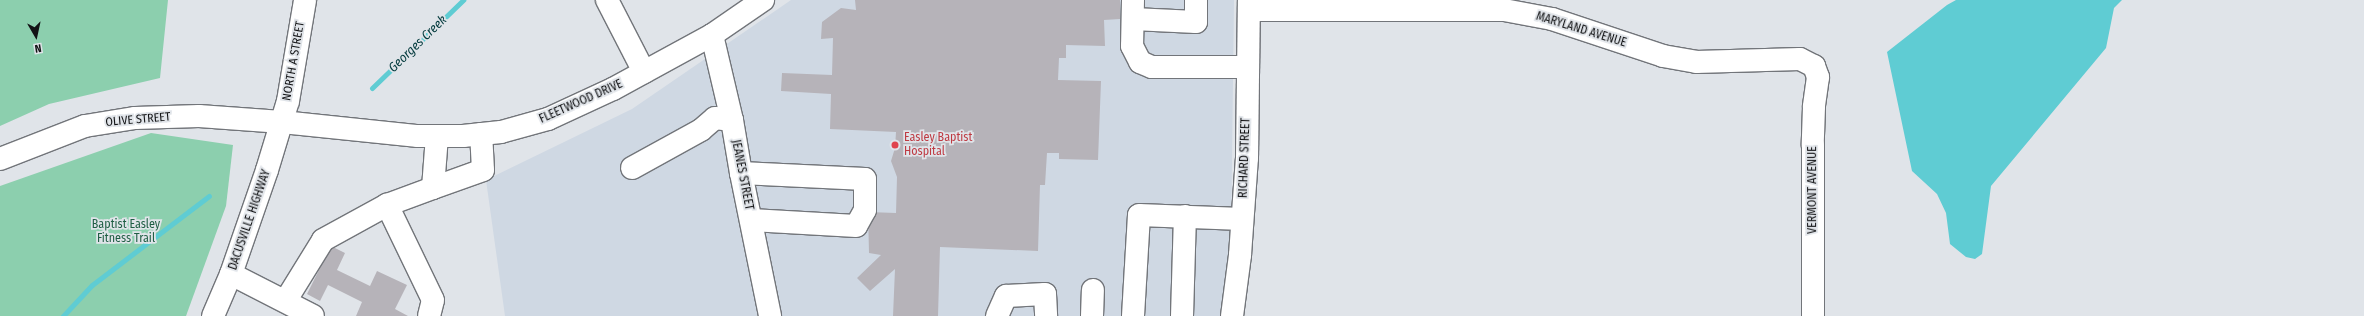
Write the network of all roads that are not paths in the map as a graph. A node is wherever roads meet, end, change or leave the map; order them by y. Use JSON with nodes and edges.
{"nodes":[{"id":1,"x":305,"y":0,"type":"edge"},
{"id":2,"x":607,"y":0,"type":"edge"},
{"id":3,"x":763,"y":0,"type":"edge"},
{"id":4,"x":1196,"y":0,"type":"edge"},
{"id":5,"x":1249,"y":5,"type":"edge"},
{"id":6,"x":1133,"y":9,"type":"edge"},
{"id":7,"x":712,"y":35,"type":"junction"},
{"id":8,"x":1814,"y":66,"type":"joint"},
{"id":9,"x":1248,"y":67,"type":"junction"},
{"id":10,"x":644,"y":72,"type":"junction"},
{"id":11,"x":732,"y":120,"type":"junction"},
{"id":12,"x":282,"y":122,"type":"junction"},
{"id":13,"x":481,"y":134,"type":"junction"},
{"id":14,"x":437,"y":136,"type":"junction"},
{"id":15,"x":0,"y":159,"type":"edge"},
{"id":16,"x":632,"y":168,"type":"dead end"},
{"id":17,"x":741,"y":173,"type":"junction"},
{"id":18,"x":433,"y":188,"type":"junction"},
{"id":19,"x":387,"y":205,"type":"junction"},
{"id":20,"x":1185,"y":216,"type":"junction"},
{"id":21,"x":1242,"y":218,"type":"junction"},
{"id":22,"x":751,"y":220,"type":"junction"},
{"id":23,"x":231,"y":274,"type":"junction"},
{"id":24,"x":1093,"y":290,"type":"dead end"},
{"id":25,"x":286,"y":300,"type":"junction"},
{"id":26,"x":213,"y":316,"type":"edge"},
{"id":27,"x":313,"y":316,"type":"edge"},
{"id":28,"x":429,"y":316,"type":"edge"},
{"id":29,"x":770,"y":316,"type":"edge"},
{"id":30,"x":997,"y":316,"type":"edge"},
{"id":31,"x":1046,"y":316,"type":"edge"},
{"id":32,"x":1092,"y":316,"type":"edge"},
{"id":33,"x":1134,"y":316,"type":"edge"},
{"id":34,"x":1182,"y":316,"type":"edge"},
{"id":35,"x":1232,"y":316,"type":"edge"},
{"id":36,"x":1813,"y":316,"type":"edge"}],
"edges":[{"from":1,"to":12,"type":"street","name":"NORTH A STREET"},
{"from":2,"to":10,"type":"street"},
{"from":3,"to":7,"type":"street","name":"FLEETWOOD DRIVE"},
{"from":4,"to":6,"type":"street"},
{"from":5,"to":8,"type":"street","name":"MARYLAND AVENUE"},
{"from":5,"to":9,"type":"street","name":"RICHARD STREET"},
{"from":6,"to":9,"type":"street"},
{"from":7,"to":10,"type":"street","name":"FLEETWOOD DRIVE"},
{"from":7,"to":11,"type":"street","name":"JEANES STREET"},
{"from":8,"to":36,"type":"street","name":"VERMONT AVENUE"},
{"from":9,"to":21,"type":"street","name":"RICHARD STREET"},
{"from":10,"to":13,"type":"street","name":"FLEETWOOD DRIVE"},
{"from":11,"to":16,"type":"street"},
{"from":11,"to":17,"type":"street","name":"JEANES STREET"},
{"from":12,"to":14,"type":"street","name":"FLEETWOOD DRIVE"},
{"from":12,"to":15,"type":"street","name":"OLIVE STREET"},
{"from":12,"to":23,"type":"street","name":"DACUSVILLE HIGHWAY"},
{"from":13,"to":14,"type":"street","name":"FLEETWOOD DRIVE"},
{"from":13,"to":18,"type":"street"},
{"from":14,"to":18,"type":"street"},
{"from":17,"to":22,"type":"street","name":"JEANES STREET"},
{"from":17,"to":22,"type":"street"},
{"from":18,"to":19,"type":"street"},
{"from":19,"to":25,"type":"street"},
{"from":19,"to":28,"type":"street"},
{"from":20,"to":21,"type":"street"},
{"from":20,"to":33,"type":"street"},
{"from":20,"to":34,"type":"street"},
{"from":21,"to":35,"type":"street","name":"RICHARD STREET"},
{"from":22,"to":29,"type":"street","name":"JEANES STREET"},
{"from":23,"to":25,"type":"street"},
{"from":23,"to":26,"type":"street","name":"DACUSVILLE HIGHWAY"},
{"from":24,"to":32,"type":"street"},
{"from":25,"to":27,"type":"street"},
{"from":30,"to":31,"type":"street"}]}
